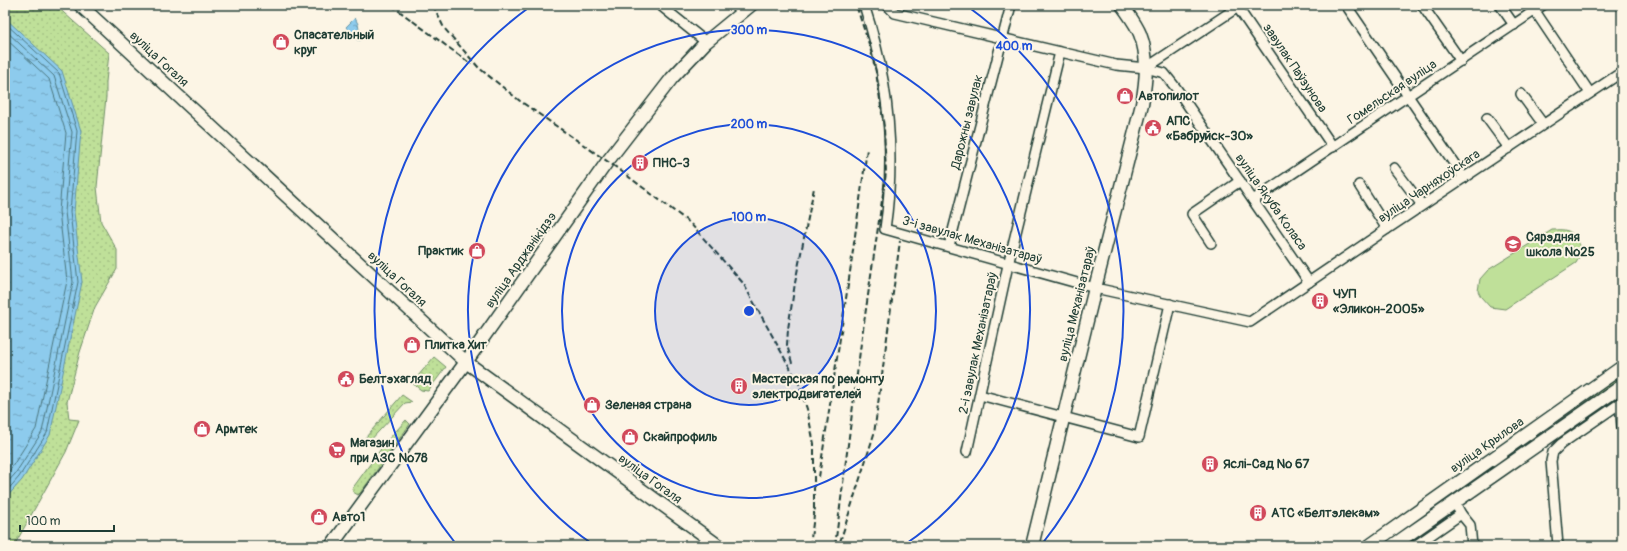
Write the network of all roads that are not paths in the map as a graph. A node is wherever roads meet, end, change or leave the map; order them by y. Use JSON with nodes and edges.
{"nodes":[{"id":1,"x":80,"y":5,"type":"edge"},
{"id":2,"x":660,"y":5,"type":"edge"},
{"id":3,"x":751,"y":5,"type":"edge"},
{"id":4,"x":864,"y":5,"type":"edge"},
{"id":5,"x":887,"y":5,"type":"edge"},
{"id":6,"x":1011,"y":5,"type":"edge"},
{"id":7,"x":1122,"y":5,"type":"edge"},
{"id":8,"x":1346,"y":5,"type":"edge"},
{"id":9,"x":1422,"y":5,"type":"edge"},
{"id":10,"x":1500,"y":5,"type":"edge"},
{"id":11,"x":1543,"y":5,"type":"edge"},
{"id":12,"x":1238,"y":6,"type":"edge"},
{"id":13,"x":1535,"y":11,"type":"junction"},
{"id":14,"x":1514,"y":25,"type":"junction"},
{"id":15,"x":1002,"y":38,"type":"junction"},
{"id":16,"x":706,"y":42,"type":"junction"},
{"id":17,"x":1060,"y":52,"type":"junction"},
{"id":18,"x":1461,"y":61,"type":"junction"},
{"id":19,"x":1146,"y":68,"type":"junction"},
{"id":20,"x":1622,"y":72,"type":"edge"},
{"id":21,"x":1590,"y":93,"type":"junction"},
{"id":22,"x":1521,"y":94,"type":"dead end"},
{"id":23,"x":1409,"y":96,"type":"junction"},
{"id":24,"x":1487,"y":118,"type":"dead end"},
{"id":25,"x":1543,"y":124,"type":"junction"},
{"id":26,"x":1333,"y":147,"type":"junction"},
{"id":27,"x":1509,"y":148,"type":"junction"},
{"id":28,"x":1394,"y":168,"type":"dead end"},
{"id":29,"x":1464,"y":178,"type":"junction"},
{"id":30,"x":1240,"y":181,"type":"junction"},
{"id":31,"x":1359,"y":185,"type":"dead end"},
{"id":32,"x":1253,"y":200,"type":"junction"},
{"id":33,"x":1422,"y":205,"type":"junction"},
{"id":34,"x":1387,"y":229,"type":"junction"},
{"id":35,"x":1211,"y":243,"type":"dead end"},
{"id":36,"x":949,"y":246,"type":"junction"},
{"id":37,"x":1008,"y":264,"type":"junction"},
{"id":38,"x":1309,"y":282,"type":"junction"},
{"id":39,"x":1095,"y":288,"type":"junction"},
{"id":40,"x":1170,"y":304,"type":"junction"},
{"id":41,"x":1250,"y":322,"type":"joint"},
{"id":42,"x":466,"y":362,"type":"junction"},
{"id":43,"x":1622,"y":367,"type":"edge"},
{"id":44,"x":1622,"y":386,"type":"edge"},
{"id":45,"x":980,"y":395,"type":"junction"},
{"id":46,"x":1621,"y":403,"type":"edge"},
{"id":47,"x":1064,"y":417,"type":"junction"},
{"id":48,"x":1546,"y":420,"type":"junction"},
{"id":49,"x":1622,"y":427,"type":"edge"},
{"id":50,"x":1554,"y":433,"type":"junction"},
{"id":51,"x":967,"y":452,"type":"dead end"},
{"id":52,"x":1455,"y":503,"type":"junction"},
{"id":53,"x":1461,"y":514,"type":"junction"},
{"id":54,"x":331,"y":546,"type":"edge"},
{"id":55,"x":718,"y":546,"type":"edge"},
{"id":56,"x":1032,"y":546,"type":"edge"},
{"id":57,"x":1369,"y":546,"type":"edge"},
{"id":58,"x":1392,"y":546,"type":"edge"},
{"id":59,"x":1415,"y":546,"type":"edge"},
{"id":60,"x":1472,"y":546,"type":"edge"},
{"id":61,"x":1558,"y":546,"type":"edge"}],
"edges":[{"from":1,"to":42,"type":"main road","name":"вуліца Гогаля"},
{"from":2,"to":16,"type":"street"},
{"from":3,"to":16,"type":"main road","name":"вуліца Арджанікідзэ"},
{"from":4,"to":36,"type":"street","name":"3-і завулак Механізатараў"},
{"from":5,"to":15,"type":"street","name":"вуліца Якуба Коласа"},
{"from":6,"to":15,"type":"street","name":"Дарожны завулак"},
{"from":7,"to":19,"type":"main road"},
{"from":8,"to":23,"type":"street"},
{"from":9,"to":18,"type":"street"},
{"from":10,"to":14,"type":"street"},
{"from":11,"to":13,"type":"street","name":"Гомельская вуліца"},
{"from":12,"to":19,"type":"street"},
{"from":12,"to":26,"type":"street","name":"завулак Паўзунова"},
{"from":13,"to":14,"type":"street","name":"Гомельская вуліца"},
{"from":13,"to":21,"type":"street"},
{"from":14,"to":18,"type":"street","name":"Гомельская вуліца"},
{"from":15,"to":17,"type":"street","name":"вуліца Якуба Коласа"},
{"from":15,"to":36,"type":"street","name":"Дарожны завулак"},
{"from":16,"to":42,"type":"main road","name":"вуліца Арджанікідзэ"},
{"from":17,"to":19,"type":"street","name":"вуліца Якуба Коласа"},
{"from":17,"to":37,"type":"street","name":"2-і завулак Механізатараў"},
{"from":18,"to":23,"type":"street","name":"Гомельская вуліца"},
{"from":19,"to":30,"type":"street","name":"вуліца Якуба Коласа"},
{"from":19,"to":39,"type":"main road","name":"вуліца Механізатараў"},
{"from":20,"to":21,"type":"street","name":"вуліца Чарняхоўскага"},
{"from":21,"to":25,"type":"street","name":"вуліца Чарняхоўскага"},
{"from":22,"to":25,"type":"street"},
{"from":23,"to":26,"type":"street","name":"Гомельская вуліца"},
{"from":23,"to":29,"type":"street"},
{"from":24,"to":27,"type":"street"},
{"from":25,"to":27,"type":"street","name":"вуліца Чарняхоўскага"},
{"from":26,"to":32,"type":"street","name":"Гомельская вуліца"},
{"from":27,"to":29,"type":"street","name":"вуліца Чарняхоўскага"},
{"from":28,"to":33,"type":"street"},
{"from":29,"to":33,"type":"street","name":"вуліца Чарняхоўскага"},
{"from":30,"to":32,"type":"street","name":"вуліца Якуба Коласа"},
{"from":30,"to":35,"type":"street"},
{"from":31,"to":34,"type":"street"},
{"from":32,"to":38,"type":"street","name":"вуліца Якуба Коласа"},
{"from":33,"to":34,"type":"street","name":"вуліца Чарняхоўскага"},
{"from":34,"to":38,"type":"street","name":"вуліца Чарняхоўскага"},
{"from":36,"to":37,"type":"street","name":"3-і завулак Механізатараў"},
{"from":37,"to":39,"type":"street","name":"3-і завулак Механізатараў"},
{"from":37,"to":45,"type":"street","name":"2-і завулак Механізатараў"},
{"from":38,"to":41,"type":"street","name":"вуліца Чарняхоўскага"},
{"from":39,"to":40,"type":"street","name":"3-і завулак Механізатараў"},
{"from":39,"to":47,"type":"main road","name":"вуліца Механізатараў"},
{"from":40,"to":41,"type":"street","name":"3-і завулак Механізатараў"},
{"from":40,"to":47,"type":"street"},
{"from":42,"to":54,"type":"main road","name":"вуліца Арджанікідзэ"},
{"from":42,"to":55,"type":"main road","name":"вуліца Гогаля"},
{"from":43,"to":48,"type":"main road","name":"вуліца Крылова"},
{"from":44,"to":50,"type":"main road"},
{"from":45,"to":47,"type":"street"},
{"from":45,"to":51,"type":"street","name":"2-і завулак Механізатараў"},
{"from":46,"to":49,"type":"street"},
{"from":46,"to":61,"type":"street"},
{"from":47,"to":56,"type":"main road","name":"вуліца Механізатараў"},
{"from":48,"to":50,"type":"main road"},
{"from":48,"to":57,"type":"main road","name":"вуліца Крылова"},
{"from":50,"to":52,"type":"main road"},
{"from":52,"to":53,"type":"street"},
{"from":52,"to":58,"type":"main road"},
{"from":53,"to":59,"type":"street"},
{"from":53,"to":60,"type":"street"}]}
